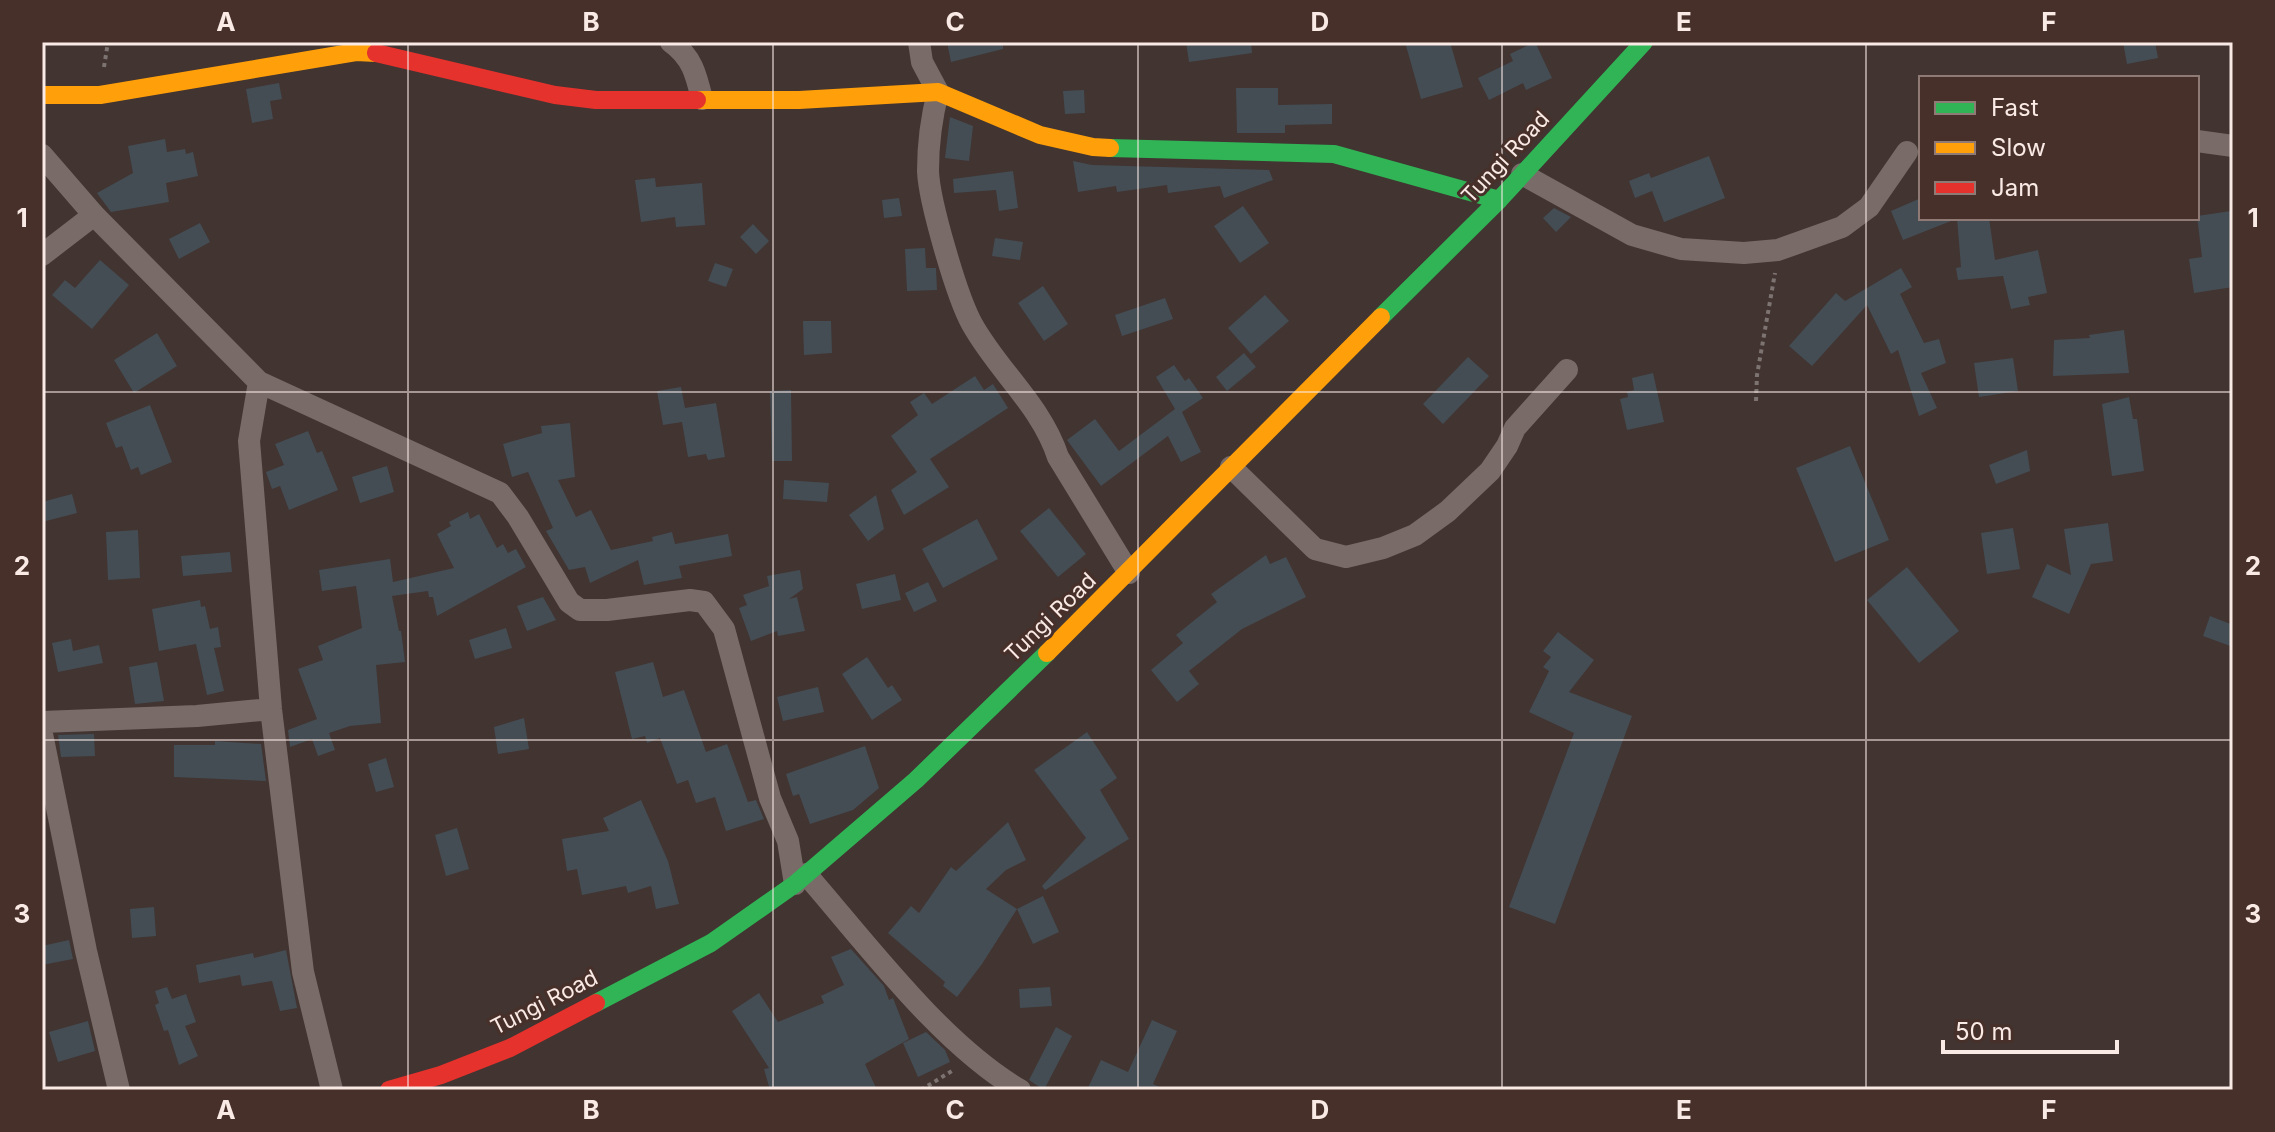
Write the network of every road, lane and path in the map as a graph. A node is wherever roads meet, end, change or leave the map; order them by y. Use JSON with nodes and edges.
{"nodes":[{"id":1,"x":671,"y":42,"type":"edge"},
{"id":2,"x":919,"y":42,"type":"edge"},
{"id":3,"x":1616,"y":42,"type":"edge"},
{"id":4,"x":1644,"y":42,"type":"edge"},
{"id":5,"x":1624,"y":64,"type":"junction"},
{"id":6,"x":938,"y":92,"type":"junction"},
{"id":7,"x":42,"y":95,"type":"edge"},
{"id":8,"x":702,"y":99,"type":"junction"},
{"id":9,"x":2199,"y":141,"type":"edge"},
{"id":10,"x":2233,"y":146,"type":"edge"},
{"id":11,"x":1907,"y":152,"type":"dead end"},
{"id":12,"x":42,"y":155,"type":"edge"},
{"id":13,"x":1522,"y":174,"type":"junction"},
{"id":14,"x":1499,"y":200,"type":"junction"},
{"id":15,"x":94,"y":215,"type":"junction"},
{"id":16,"x":1778,"y":250,"type":"junction"},
{"id":17,"x":42,"y":255,"type":"edge"},
{"id":18,"x":1567,"y":370,"type":"dead end"},
{"id":19,"x":259,"y":382,"type":"junction"},
{"id":20,"x":1756,"y":401,"type":"dead end"},
{"id":21,"x":1231,"y":467,"type":"junction"},
{"id":22,"x":1129,"y":573,"type":"junction"},
{"id":23,"x":271,"y":709,"type":"junction"},
{"id":24,"x":42,"y":722,"type":"edge"},
{"id":25,"x":42,"y":734,"type":"edge"},
{"id":26,"x":801,"y":879,"type":"junction"},
{"id":27,"x":974,"y":1058,"type":"junction"},
{"id":28,"x":444,"y":1082,"type":"edge"},
{"id":29,"x":119,"y":1090,"type":"edge"},
{"id":30,"x":332,"y":1090,"type":"edge"},
{"id":31,"x":389,"y":1090,"type":"edge"},
{"id":32,"x":921,"y":1090,"type":"edge"},
{"id":33,"x":1020,"y":1090,"type":"edge"}],
"edges":[{"from":1,"to":8,"type":"street"},
{"from":2,"to":6,"type":"street"},
{"from":3,"to":5,"type":"street"},
{"from":4,"to":5,"type":"main road","name":"Tungi Road"},
{"from":5,"to":13,"type":"main road","name":"Tungi Road"},
{"from":6,"to":8,"type":"main road"},
{"from":6,"to":14,"type":"main road"},
{"from":6,"to":22,"type":"street"},
{"from":7,"to":8,"type":"main road"},
{"from":9,"to":10,"type":"street"},
{"from":11,"to":16,"type":"street"},
{"from":12,"to":15,"type":"street"},
{"from":13,"to":14,"type":"main road","name":"Tungi Road"},
{"from":13,"to":16,"type":"street"},
{"from":14,"to":21,"type":"main road","name":"Tungi Road"},
{"from":15,"to":17,"type":"street"},
{"from":15,"to":19,"type":"street"},
{"from":16,"to":20,"type":"path"},
{"from":18,"to":21,"type":"street"},
{"from":19,"to":23,"type":"street"},
{"from":19,"to":26,"type":"street"},
{"from":21,"to":22,"type":"main road","name":"Tungi Road"},
{"from":22,"to":26,"type":"main road","name":"Tungi Road"},
{"from":23,"to":24,"type":"street"},
{"from":23,"to":30,"type":"street"},
{"from":25,"to":29,"type":"street"},
{"from":26,"to":27,"type":"street"},
{"from":26,"to":28,"type":"main road","name":"Tungi Road"},
{"from":27,"to":32,"type":"path"},
{"from":27,"to":33,"type":"street"},
{"from":28,"to":31,"type":"main road","name":"Tungi Road"}]}
